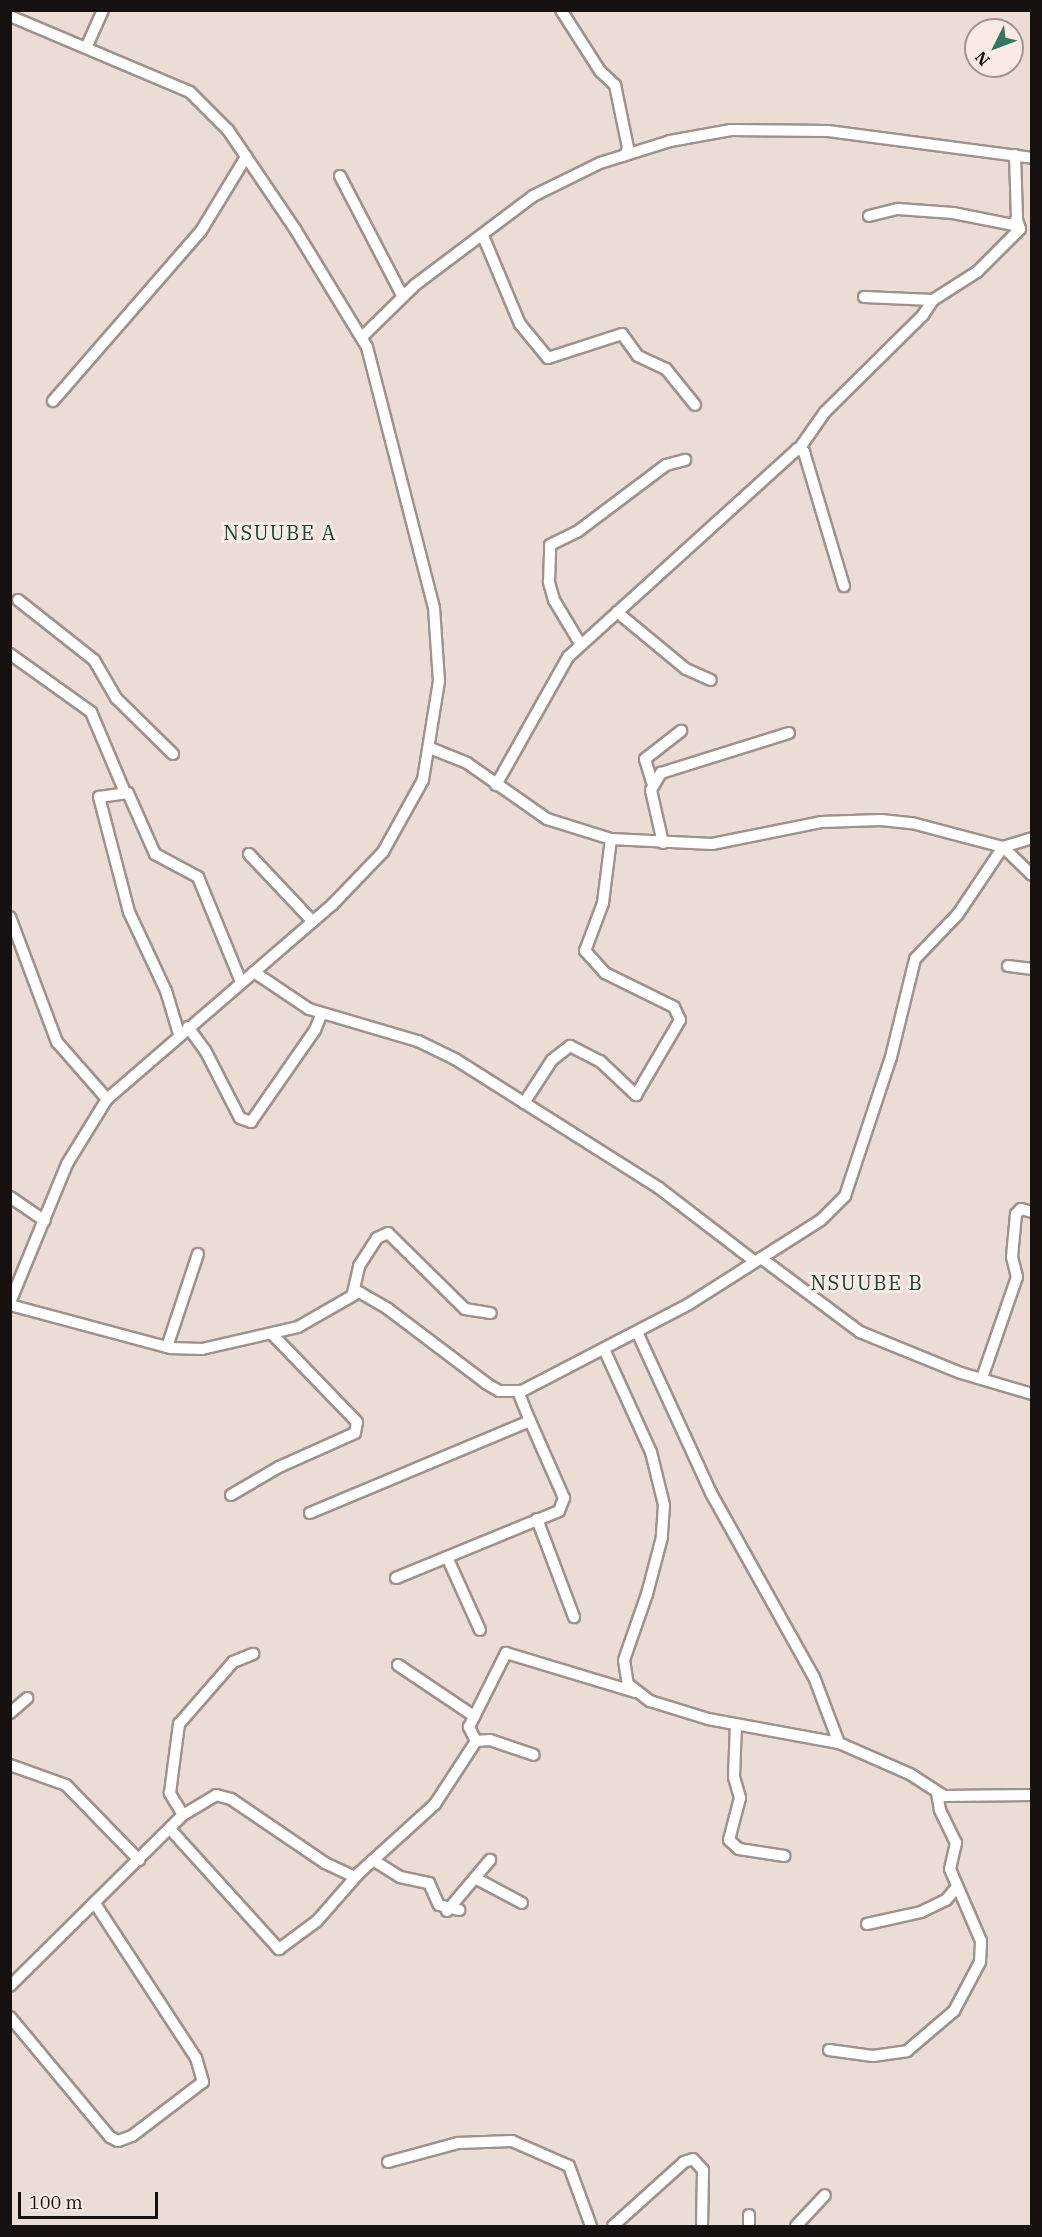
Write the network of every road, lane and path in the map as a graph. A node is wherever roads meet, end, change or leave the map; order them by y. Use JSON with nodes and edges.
{"nodes":[{"id":1,"x":103,"y":10,"type":"edge"},
{"id":2,"x":561,"y":10,"type":"edge"},
{"id":3,"x":10,"y":16,"type":"edge"},
{"id":4,"x":86,"y":48,"type":"junction"},
{"id":5,"x":625,"y":155,"type":"junction"},
{"id":6,"x":1014,"y":155,"type":"junction"},
{"id":7,"x":246,"y":156,"type":"junction"},
{"id":8,"x":1032,"y":158,"type":"edge"},
{"id":9,"x":340,"y":176,"type":"dead end"},
{"id":10,"x":869,"y":216,"type":"dead end"},
{"id":11,"x":1017,"y":220,"type":"junction"},
{"id":12,"x":483,"y":236,"type":"junction"},
{"id":13,"x":403,"y":297,"type":"junction"},
{"id":14,"x":864,"y":297,"type":"dead end"},
{"id":15,"x":933,"y":300,"type":"junction"},
{"id":16,"x":363,"y":336,"type":"junction"},
{"id":17,"x":53,"y":401,"type":"dead end"},
{"id":18,"x":694,"y":405,"type":"dead end"},
{"id":19,"x":799,"y":449,"type":"junction"},
{"id":20,"x":685,"y":460,"type":"dead end"},
{"id":21,"x":844,"y":586,"type":"dead end"},
{"id":22,"x":18,"y":600,"type":"dead end"},
{"id":23,"x":616,"y":612,"type":"junction"},
{"id":24,"x":581,"y":645,"type":"junction"},
{"id":25,"x":10,"y":654,"type":"edge"},
{"id":26,"x":711,"y":680,"type":"dead end"},
{"id":27,"x":681,"y":731,"type":"dead end"},
{"id":28,"x":789,"y":733,"type":"dead end"},
{"id":29,"x":430,"y":748,"type":"junction"},
{"id":30,"x":173,"y":754,"type":"dead end"},
{"id":31,"x":652,"y":782,"type":"junction"},
{"id":32,"x":496,"y":785,"type":"junction"},
{"id":33,"x":124,"y":790,"type":"junction"},
{"id":34,"x":1032,"y":838,"type":"edge"},
{"id":35,"x":610,"y":839,"type":"junction"},
{"id":36,"x":663,"y":843,"type":"junction"},
{"id":37,"x":1003,"y":847,"type":"junction"},
{"id":38,"x":249,"y":854,"type":"dead end"},
{"id":39,"x":1032,"y":875,"type":"edge"},
{"id":40,"x":10,"y":917,"type":"edge"},
{"id":41,"x":313,"y":922,"type":"junction"},
{"id":42,"x":1008,"y":966,"type":"dead end"},
{"id":43,"x":1032,"y":969,"type":"edge"},
{"id":44,"x":254,"y":972,"type":"junction"},
{"id":45,"x":241,"y":982,"type":"junction"},
{"id":46,"x":322,"y":1013,"type":"junction"},
{"id":47,"x":183,"y":1031,"type":"junction"},
{"id":48,"x":108,"y":1099,"type":"junction"},
{"id":49,"x":524,"y":1103,"type":"junction"},
{"id":50,"x":10,"y":1197,"type":"edge"},
{"id":51,"x":1032,"y":1212,"type":"edge"},
{"id":52,"x":45,"y":1221,"type":"junction"},
{"id":53,"x":198,"y":1254,"type":"dead end"},
{"id":54,"x":757,"y":1259,"type":"junction"},
{"id":55,"x":353,"y":1293,"type":"junction"},
{"id":56,"x":10,"y":1303,"type":"edge"},
{"id":57,"x":491,"y":1313,"type":"dead end"},
{"id":58,"x":637,"y":1332,"type":"junction"},
{"id":59,"x":272,"y":1334,"type":"junction"},
{"id":60,"x":167,"y":1347,"type":"junction"},
{"id":61,"x":604,"y":1349,"type":"junction"},
{"id":62,"x":982,"y":1378,"type":"junction"},
{"id":63,"x":518,"y":1392,"type":"junction"},
{"id":64,"x":1032,"y":1394,"type":"edge"},
{"id":65,"x":530,"y":1421,"type":"junction"},
{"id":66,"x":231,"y":1495,"type":"dead end"},
{"id":67,"x":310,"y":1513,"type":"dead end"},
{"id":68,"x":537,"y":1519,"type":"junction"},
{"id":69,"x":447,"y":1557,"type":"junction"},
{"id":70,"x":396,"y":1578,"type":"dead end"},
{"id":71,"x":574,"y":1617,"type":"dead end"},
{"id":72,"x":480,"y":1630,"type":"dead end"},
{"id":73,"x":253,"y":1654,"type":"dead end"},
{"id":74,"x":398,"y":1665,"type":"dead end"},
{"id":75,"x":637,"y":1693,"type":"junction"},
{"id":76,"x":27,"y":1698,"type":"dead end"},
{"id":77,"x":10,"y":1713,"type":"edge"},
{"id":78,"x":474,"y":1716,"type":"junction"},
{"id":79,"x":736,"y":1724,"type":"junction"},
{"id":80,"x":476,"y":1741,"type":"junction"},
{"id":81,"x":839,"y":1743,"type":"junction"},
{"id":82,"x":534,"y":1755,"type":"dead end"},
{"id":83,"x":10,"y":1765,"type":"edge"},
{"id":84,"x":1029,"y":1791,"type":"edge"},
{"id":85,"x":937,"y":1793,"type":"junction"},
{"id":86,"x":183,"y":1815,"type":"junction"},
{"id":87,"x":171,"y":1830,"type":"junction"},
{"id":88,"x":784,"y":1856,"type":"dead end"},
{"id":89,"x":139,"y":1860,"type":"junction"},
{"id":90,"x":373,"y":1860,"type":"junction"},
{"id":91,"x":490,"y":1860,"type":"dead end"},
{"id":92,"x":355,"y":1877,"type":"junction"},
{"id":93,"x":475,"y":1878,"type":"junction"},
{"id":94,"x":956,"y":1888,"type":"junction"},
{"id":95,"x":94,"y":1902,"type":"junction"},
{"id":96,"x":522,"y":1904,"type":"dead end"},
{"id":97,"x":459,"y":1910,"type":"dead end"},
{"id":98,"x":447,"y":1911,"type":"junction"},
{"id":99,"x":867,"y":1924,"type":"dead end"},
{"id":100,"x":10,"y":1986,"type":"edge"},
{"id":101,"x":10,"y":2018,"type":"edge"},
{"id":102,"x":829,"y":2050,"type":"dead end"},
{"id":103,"x":387,"y":2162,"type":"dead end"},
{"id":104,"x":825,"y":2195,"type":"dead end"},
{"id":105,"x":591,"y":2226,"type":"edge"},
{"id":106,"x":613,"y":2226,"type":"edge"},
{"id":107,"x":702,"y":2226,"type":"edge"},
{"id":108,"x":796,"y":2226,"type":"edge"}],
"edges":[{"from":1,"to":4,"type":"street"},
{"from":2,"to":5,"type":"street"},
{"from":3,"to":4,"type":"street"},
{"from":4,"to":7,"type":"street"},
{"from":5,"to":6,"type":"street"},
{"from":5,"to":12,"type":"street"},
{"from":6,"to":8,"type":"street"},
{"from":6,"to":11,"type":"street"},
{"from":7,"to":16,"type":"street"},
{"from":7,"to":17,"type":"street"},
{"from":9,"to":13,"type":"street"},
{"from":10,"to":11,"type":"street"},
{"from":11,"to":15,"type":"street"},
{"from":12,"to":13,"type":"street"},
{"from":12,"to":18,"type":"street"},
{"from":13,"to":16,"type":"street"},
{"from":14,"to":15,"type":"street"},
{"from":15,"to":19,"type":"street"},
{"from":16,"to":29,"type":"street"},
{"from":19,"to":21,"type":"street"},
{"from":19,"to":23,"type":"street"},
{"from":20,"to":24,"type":"street"},
{"from":22,"to":30,"type":"street"},
{"from":23,"to":24,"type":"street"},
{"from":23,"to":26,"type":"street"},
{"from":24,"to":32,"type":"street"},
{"from":25,"to":33,"type":"street"},
{"from":27,"to":31,"type":"street"},
{"from":28,"to":31,"type":"street"},
{"from":29,"to":32,"type":"street"},
{"from":29,"to":41,"type":"street"},
{"from":31,"to":36,"type":"street"},
{"from":32,"to":35,"type":"street"},
{"from":33,"to":45,"type":"street"},
{"from":33,"to":47,"type":"street"},
{"from":34,"to":37,"type":"street"},
{"from":35,"to":36,"type":"street"},
{"from":35,"to":49,"type":"street"},
{"from":36,"to":37,"type":"street"},
{"from":37,"to":39,"type":"street"},
{"from":37,"to":54,"type":"street"},
{"from":38,"to":41,"type":"street"},
{"from":40,"to":48,"type":"street"},
{"from":41,"to":44,"type":"street"},
{"from":42,"to":43,"type":"street"},
{"from":44,"to":45,"type":"street"},
{"from":44,"to":46,"type":"street"},
{"from":45,"to":47,"type":"street"},
{"from":46,"to":47,"type":"street"},
{"from":46,"to":49,"type":"street"},
{"from":47,"to":48,"type":"street"},
{"from":48,"to":52,"type":"street"},
{"from":49,"to":54,"type":"street"},
{"from":50,"to":52,"type":"street"},
{"from":51,"to":62,"type":"street"},
{"from":52,"to":56,"type":"street"},
{"from":53,"to":60,"type":"street"},
{"from":54,"to":58,"type":"street"},
{"from":54,"to":62,"type":"street"},
{"from":55,"to":57,"type":"street"},
{"from":55,"to":59,"type":"street"},
{"from":55,"to":63,"type":"street"},
{"from":56,"to":60,"type":"street"},
{"from":58,"to":61,"type":"street"},
{"from":58,"to":81,"type":"street"},
{"from":59,"to":60,"type":"street"},
{"from":59,"to":66,"type":"street"},
{"from":61,"to":63,"type":"street"},
{"from":61,"to":75,"type":"street"},
{"from":62,"to":64,"type":"street"},
{"from":63,"to":65,"type":"street"},
{"from":65,"to":67,"type":"street"},
{"from":65,"to":68,"type":"street"},
{"from":68,"to":69,"type":"street"},
{"from":68,"to":71,"type":"street"},
{"from":69,"to":70,"type":"street"},
{"from":69,"to":72,"type":"street"},
{"from":73,"to":86,"type":"street"},
{"from":74,"to":78,"type":"street"},
{"from":75,"to":78,"type":"street"},
{"from":75,"to":79,"type":"street"},
{"from":76,"to":77,"type":"street"},
{"from":78,"to":80,"type":"street"},
{"from":79,"to":81,"type":"street"},
{"from":79,"to":88,"type":"street"},
{"from":80,"to":82,"type":"street"},
{"from":80,"to":90,"type":"street"},
{"from":81,"to":85,"type":"street"},
{"from":83,"to":89,"type":"street"},
{"from":84,"to":85,"type":"street"},
{"from":85,"to":94,"type":"street"},
{"from":86,"to":87,"type":"street"},
{"from":86,"to":92,"type":"street"},
{"from":87,"to":89,"type":"street"},
{"from":87,"to":92,"type":"street"},
{"from":89,"to":95,"type":"street"},
{"from":90,"to":92,"type":"street"},
{"from":90,"to":98,"type":"street"},
{"from":91,"to":93,"type":"street"},
{"from":93,"to":96,"type":"street"},
{"from":93,"to":98,"type":"street"},
{"from":94,"to":99,"type":"street"},
{"from":94,"to":102,"type":"street"},
{"from":95,"to":100,"type":"street"},
{"from":95,"to":101,"type":"street"},
{"from":97,"to":98,"type":"street"},
{"from":103,"to":105,"type":"street"},
{"from":104,"to":108,"type":"street"},
{"from":106,"to":107,"type":"street"}]}
